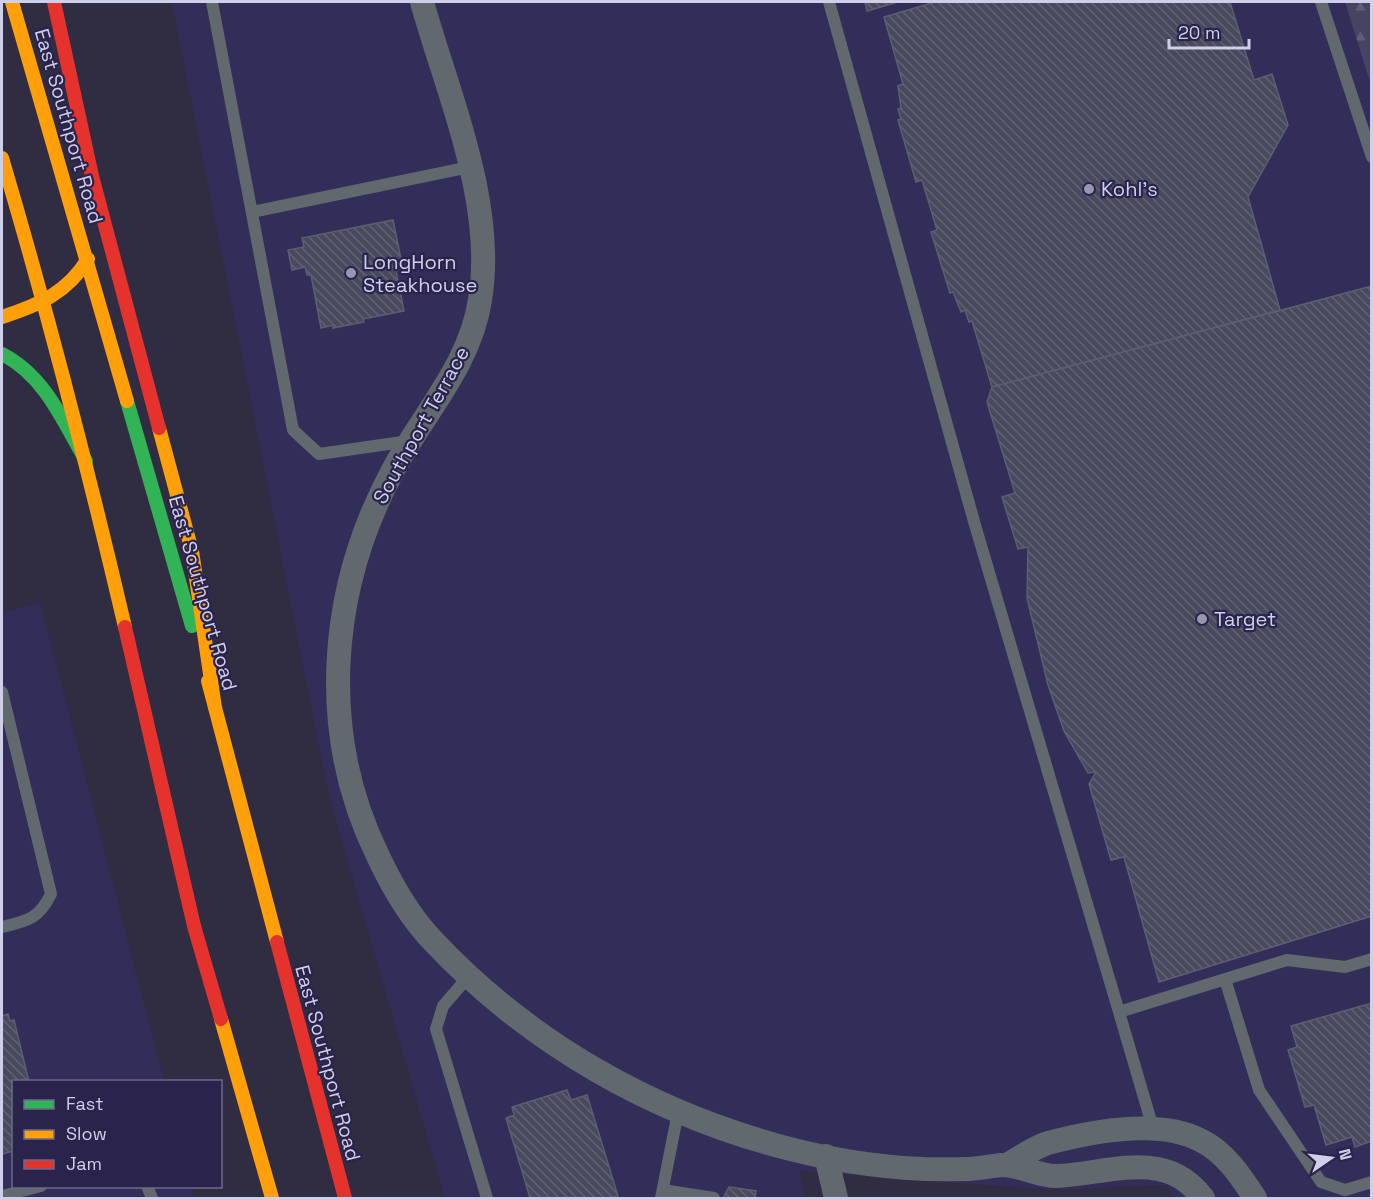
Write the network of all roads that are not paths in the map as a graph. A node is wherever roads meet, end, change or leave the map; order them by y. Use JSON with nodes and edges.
{"nodes":[{"id":1,"x":12,"y":2,"type":"edge"},
{"id":2,"x":54,"y":2,"type":"edge"},
{"id":3,"x":212,"y":2,"type":"edge"},
{"id":4,"x":422,"y":2,"type":"edge"},
{"id":5,"x":829,"y":2,"type":"edge"},
{"id":6,"x":1322,"y":2,"type":"edge"},
{"id":7,"x":1371,"y":157,"type":"edge"},
{"id":8,"x":2,"y":158,"type":"edge"},
{"id":9,"x":470,"y":167,"type":"junction"},
{"id":10,"x":252,"y":212,"type":"junction"},
{"id":11,"x":88,"y":259,"type":"junction"},
{"id":12,"x":45,"y":303,"type":"junction"},
{"id":13,"x":2,"y":317,"type":"edge"},
{"id":14,"x":2,"y":354,"type":"edge"},
{"id":15,"x":409,"y":441,"type":"junction"},
{"id":16,"x":86,"y":460,"type":"junction"},
{"id":17,"x":2,"y":692,"type":"edge"},
{"id":18,"x":215,"y":708,"type":"junction"},
{"id":19,"x":2,"y":927,"type":"edge"},
{"id":20,"x":1371,"y":959,"type":"edge"},
{"id":21,"x":469,"y":976,"type":"junction"},
{"id":22,"x":1225,"y":979,"type":"junction"},
{"id":23,"x":1119,"y":1012,"type":"junction"},
{"id":24,"x":678,"y":1112,"type":"junction"},
{"id":25,"x":1153,"y":1128,"type":"junction"},
{"id":26,"x":826,"y":1156,"type":"junction"},
{"id":27,"x":1007,"y":1165,"type":"junction"},
{"id":28,"x":1371,"y":1182,"type":"edge"},
{"id":29,"x":33,"y":1188,"type":"edge"},
{"id":30,"x":662,"y":1194,"type":"edge"},
{"id":31,"x":2,"y":1196,"type":"edge"},
{"id":32,"x":272,"y":1198,"type":"edge"},
{"id":33,"x":345,"y":1198,"type":"edge"},
{"id":34,"x":487,"y":1198,"type":"edge"},
{"id":35,"x":714,"y":1198,"type":"edge"},
{"id":36,"x":836,"y":1198,"type":"edge"},
{"id":37,"x":1203,"y":1198,"type":"edge"},
{"id":38,"x":1255,"y":1198,"type":"edge"}],
"edges":[{"from":1,"to":11,"type":"main road","name":"East Southport Road"},
{"from":2,"to":18,"type":"main road"},
{"from":3,"to":10,"type":"lane"},
{"from":4,"to":9,"type":"street","name":"Southport Terrace"},
{"from":5,"to":23,"type":"lane"},
{"from":6,"to":7,"type":"lane"},
{"from":8,"to":12,"type":"main road"},
{"from":9,"to":10,"type":"lane"},
{"from":9,"to":15,"type":"street","name":"Southport Terrace"},
{"from":10,"to":15,"type":"lane"},
{"from":11,"to":12,"type":"main road"},
{"from":11,"to":18,"type":"main road","name":"East Southport Road"},
{"from":12,"to":13,"type":"main road"},
{"from":12,"to":16,"type":"main road"},
{"from":14,"to":16,"type":"main road"},
{"from":15,"to":21,"type":"street","name":"Southport Terrace"},
{"from":16,"to":32,"type":"main road"},
{"from":17,"to":19,"type":"lane"},
{"from":18,"to":33,"type":"main road","name":"East Southport Road"},
{"from":20,"to":22,"type":"lane"},
{"from":21,"to":24,"type":"street","name":"Southport Terrace"},
{"from":21,"to":34,"type":"lane"},
{"from":22,"to":23,"type":"lane"},
{"from":22,"to":28,"type":"lane"},
{"from":23,"to":25,"type":"lane"},
{"from":24,"to":26,"type":"street","name":"Southport Terrace"},
{"from":24,"to":30,"type":"lane"},
{"from":25,"to":27,"type":"street"},
{"from":25,"to":38,"type":"street"},
{"from":26,"to":27,"type":"street","name":"Southport Terrace"},
{"from":26,"to":36,"type":"street"},
{"from":27,"to":37,"type":"street"},
{"from":29,"to":31,"type":"lane"},
{"from":30,"to":35,"type":"lane"}]}
